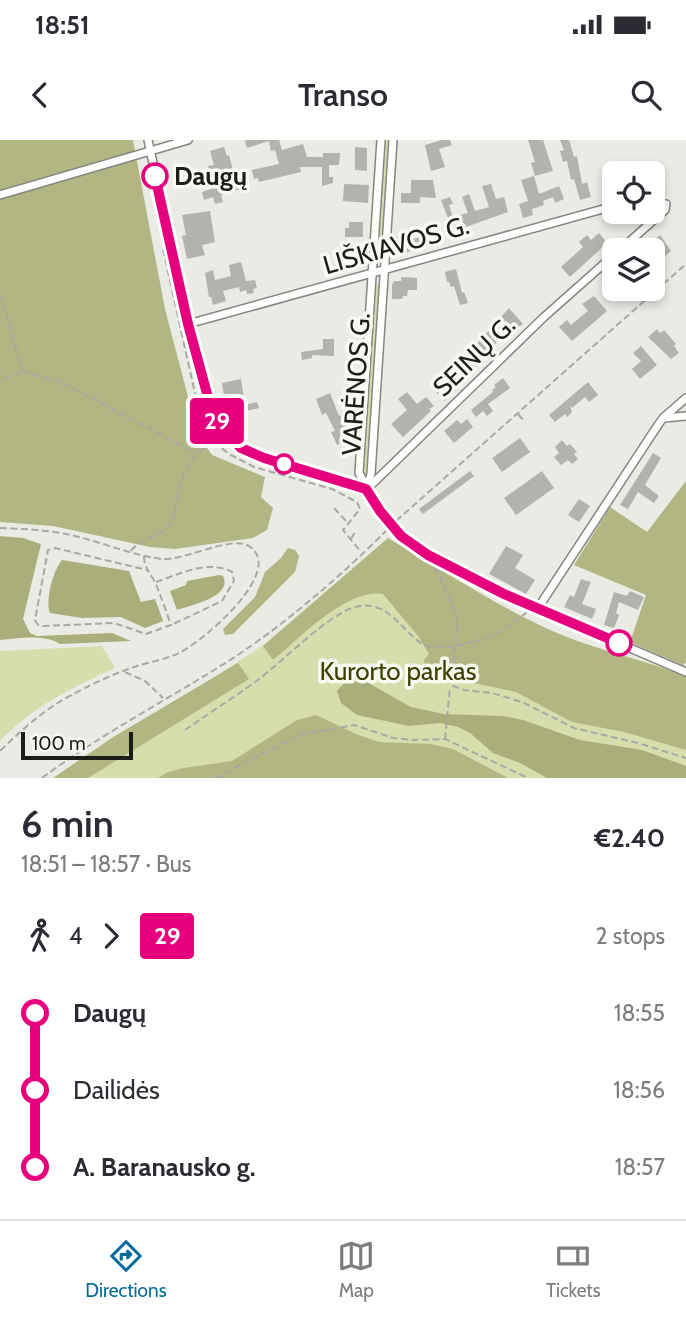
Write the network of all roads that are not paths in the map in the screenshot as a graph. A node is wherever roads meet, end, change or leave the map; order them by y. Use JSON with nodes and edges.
{"nodes":[{"id":1,"x":148,"y":140,"type":"edge"},
{"id":2,"x":188,"y":140,"type":"edge"},
{"id":3,"x":381,"y":140,"type":"edge"},
{"id":4,"x":393,"y":140,"type":"edge"},
{"id":5,"x":150,"y":151,"type":"junction"},
{"id":6,"x":0,"y":195,"type":"edge"},
{"id":7,"x":602,"y":209,"type":"edge"},
{"id":8,"x":649,"y":224,"type":"edge"},
{"id":9,"x":633,"y":238,"type":"edge"},
{"id":10,"x":602,"y":266,"type":"edge"},
{"id":11,"x":384,"y":270,"type":"junction"},
{"id":12,"x":372,"y":274,"type":"junction"},
{"id":13,"x":188,"y":324,"type":"junction"},
{"id":14,"x":686,"y":398,"type":"edge"},
{"id":15,"x":686,"y":416,"type":"edge"},
{"id":16,"x":663,"y":418,"type":"junction"},
{"id":17,"x":366,"y":489,"type":"junction"},
{"id":18,"x":534,"y":607,"type":"junction"},
{"id":19,"x":686,"y":671,"type":"edge"}],
"edges":[{"from":1,"to":5,"type":"street"},
{"from":2,"to":5,"type":"street"},
{"from":3,"to":12,"type":"street","name":"VARĖNOS G."},
{"from":4,"to":11,"type":"street","name":"VARĖNOS G."},
{"from":5,"to":6,"type":"street"},
{"from":5,"to":13,"type":"street"},
{"from":7,"to":11,"type":"street","name":"LIŠKIAVOS G."},
{"from":8,"to":9,"type":"street"},
{"from":10,"to":17,"type":"street","name":"SEINŲ G."},
{"from":11,"to":12,"type":"street","name":"LIŠKIAVOS G."},
{"from":11,"to":17,"type":"street","name":"VARĖNOS G."},
{"from":12,"to":13,"type":"street","name":"LIŠKIAVOS G."},
{"from":12,"to":17,"type":"street","name":"VARĖNOS G."},
{"from":13,"to":17,"type":"street"},
{"from":14,"to":16,"type":"street"},
{"from":15,"to":16,"type":"street"},
{"from":16,"to":18,"type":"street"},
{"from":17,"to":18,"type":"street"},
{"from":18,"to":19,"type":"street"}]}
